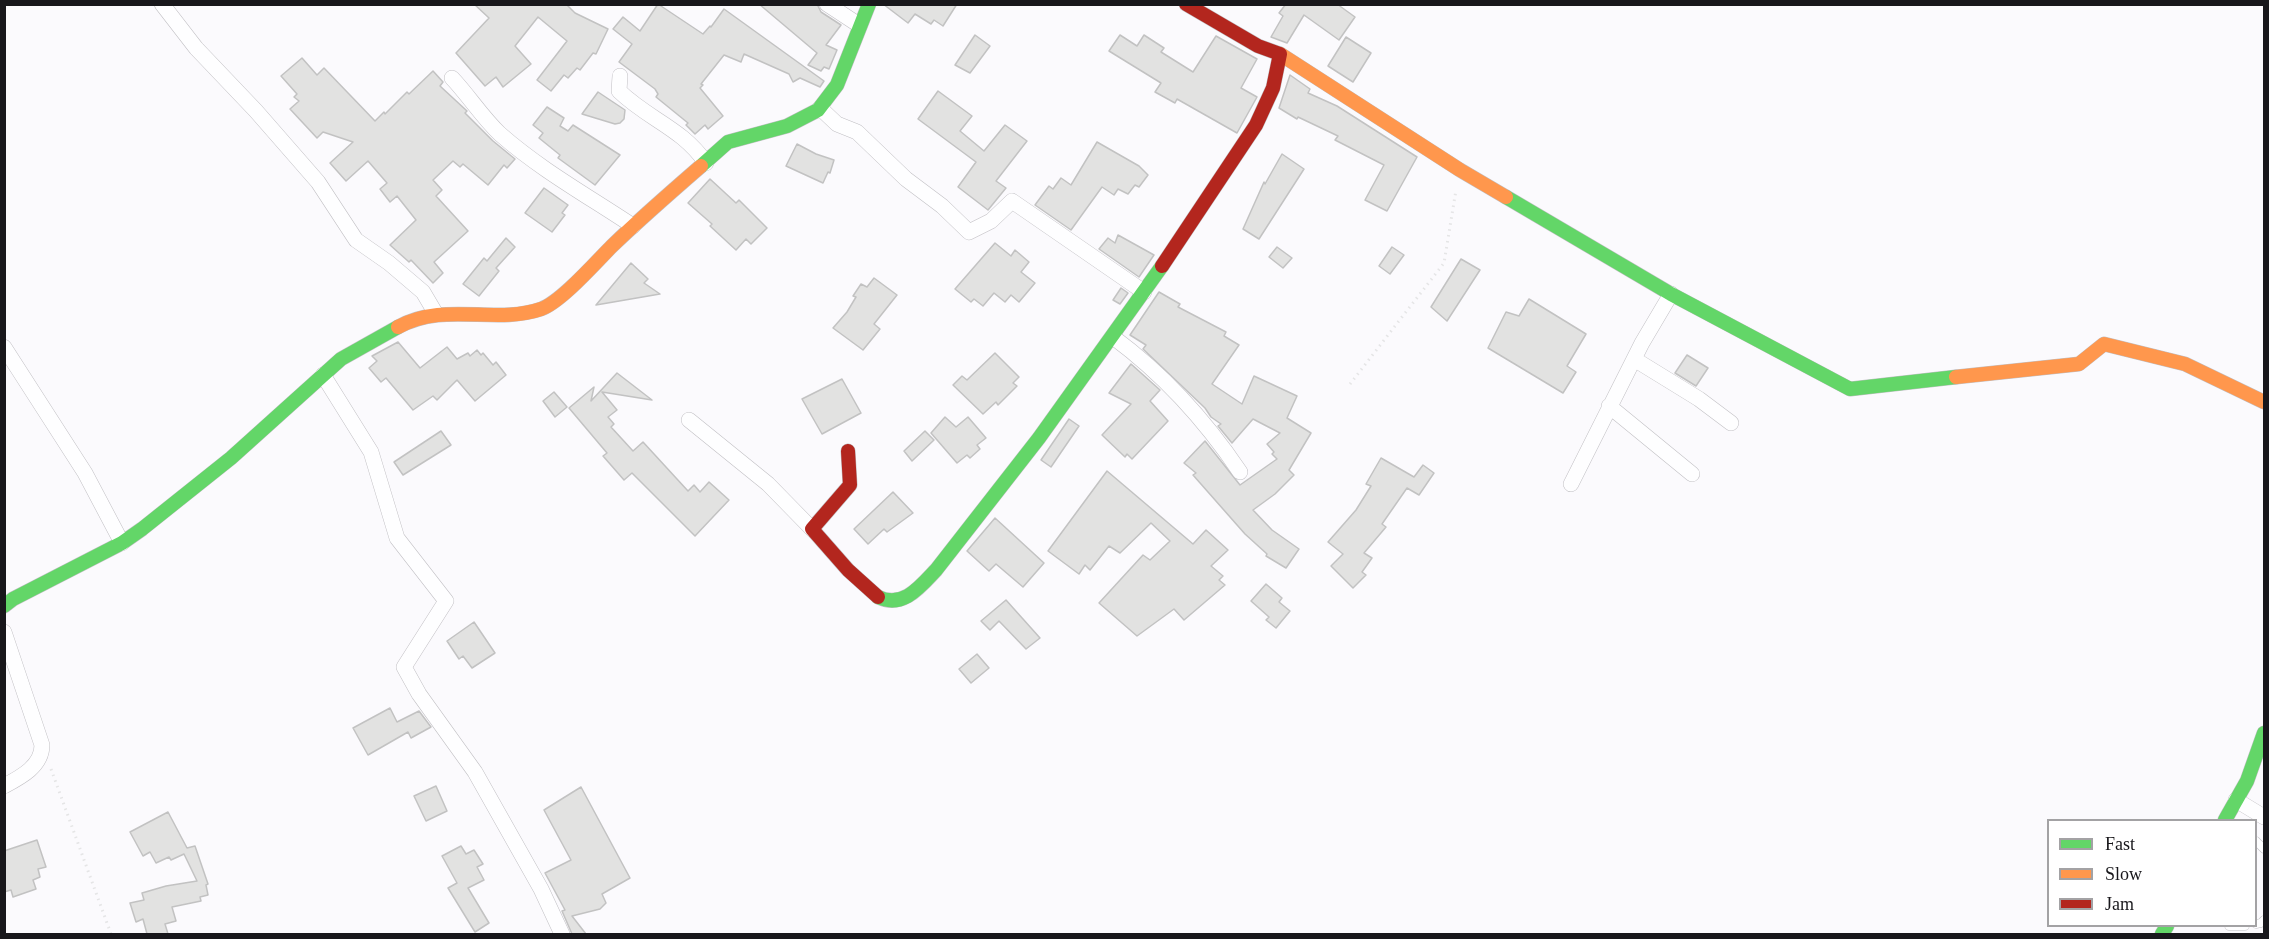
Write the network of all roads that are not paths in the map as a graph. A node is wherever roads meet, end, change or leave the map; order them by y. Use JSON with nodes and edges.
{"nodes":[{"id":1,"x":162,"y":4,"type":"edge"},
{"id":2,"x":827,"y":4,"type":"edge"},
{"id":3,"x":869,"y":4,"type":"edge"},
{"id":4,"x":1186,"y":4,"type":"edge"},
{"id":5,"x":859,"y":25,"type":"junction"},
{"id":6,"x":1280,"y":54,"type":"junction"},
{"id":7,"x":620,"y":76,"type":"dead end"},
{"id":8,"x":452,"y":78,"type":"dead end"},
{"id":9,"x":820,"y":108,"type":"junction"},
{"id":10,"x":706,"y":163,"type":"junction"},
{"id":11,"x":633,"y":226,"type":"junction"},
{"id":12,"x":1144,"y":292,"type":"junction"},
{"id":13,"x":1671,"y":294,"type":"junction"},
{"id":14,"x":436,"y":314,"type":"junction"},
{"id":15,"x":1113,"y":337,"type":"junction"},
{"id":16,"x":4,"y":347,"type":"edge"},
{"id":17,"x":1634,"y":359,"type":"junction"},
{"id":18,"x":323,"y":375,"type":"junction"},
{"id":19,"x":2265,"y":402,"type":"edge"},
{"id":20,"x":1609,"y":406,"type":"junction"},
{"id":21,"x":689,"y":420,"type":"dead end"},
{"id":22,"x":1731,"y":423,"type":"dead end"},
{"id":23,"x":848,"y":451,"type":"dead end"},
{"id":24,"x":1240,"y":472,"type":"dead end"},
{"id":25,"x":1692,"y":474,"type":"dead end"},
{"id":26,"x":1571,"y":484,"type":"dead end"},
{"id":27,"x":812,"y":529,"type":"junction"},
{"id":28,"x":122,"y":543,"type":"junction"},
{"id":29,"x":4,"y":606,"type":"edge"},
{"id":30,"x":4,"y":632,"type":"edge"},
{"id":31,"x":2265,"y":733,"type":"edge"},
{"id":32,"x":4,"y":786,"type":"edge"},
{"id":33,"x":2236,"y":800,"type":"junction"},
{"id":34,"x":2265,"y":817,"type":"edge"},
{"id":35,"x":2229,"y":819,"type":"edge"},
{"id":36,"x":562,"y":934,"type":"edge"}],
"edges":[{"from":1,"to":14,"type":"street"},
{"from":2,"to":5,"type":"street"},
{"from":3,"to":5,"type":"street"},
{"from":4,"to":6,"type":"street"},
{"from":5,"to":9,"type":"street"},
{"from":6,"to":12,"type":"street"},
{"from":6,"to":13,"type":"street"},
{"from":7,"to":10,"type":"street"},
{"from":8,"to":11,"type":"street"},
{"from":9,"to":10,"type":"street"},
{"from":9,"to":12,"type":"street"},
{"from":10,"to":11,"type":"street"},
{"from":11,"to":14,"type":"street"},
{"from":12,"to":15,"type":"street"},
{"from":13,"to":17,"type":"street"},
{"from":13,"to":19,"type":"street"},
{"from":14,"to":18,"type":"street"},
{"from":15,"to":24,"type":"street"},
{"from":15,"to":27,"type":"street"},
{"from":16,"to":28,"type":"street"},
{"from":17,"to":20,"type":"street"},
{"from":17,"to":22,"type":"street"},
{"from":18,"to":28,"type":"street"},
{"from":18,"to":36,"type":"street"},
{"from":20,"to":25,"type":"street"},
{"from":20,"to":26,"type":"street"},
{"from":21,"to":27,"type":"street"},
{"from":23,"to":27,"type":"street"},
{"from":28,"to":29,"type":"street"},
{"from":30,"to":32,"type":"street"},
{"from":31,"to":33,"type":"street"},
{"from":33,"to":34,"type":"street"},
{"from":33,"to":35,"type":"street"}]}
